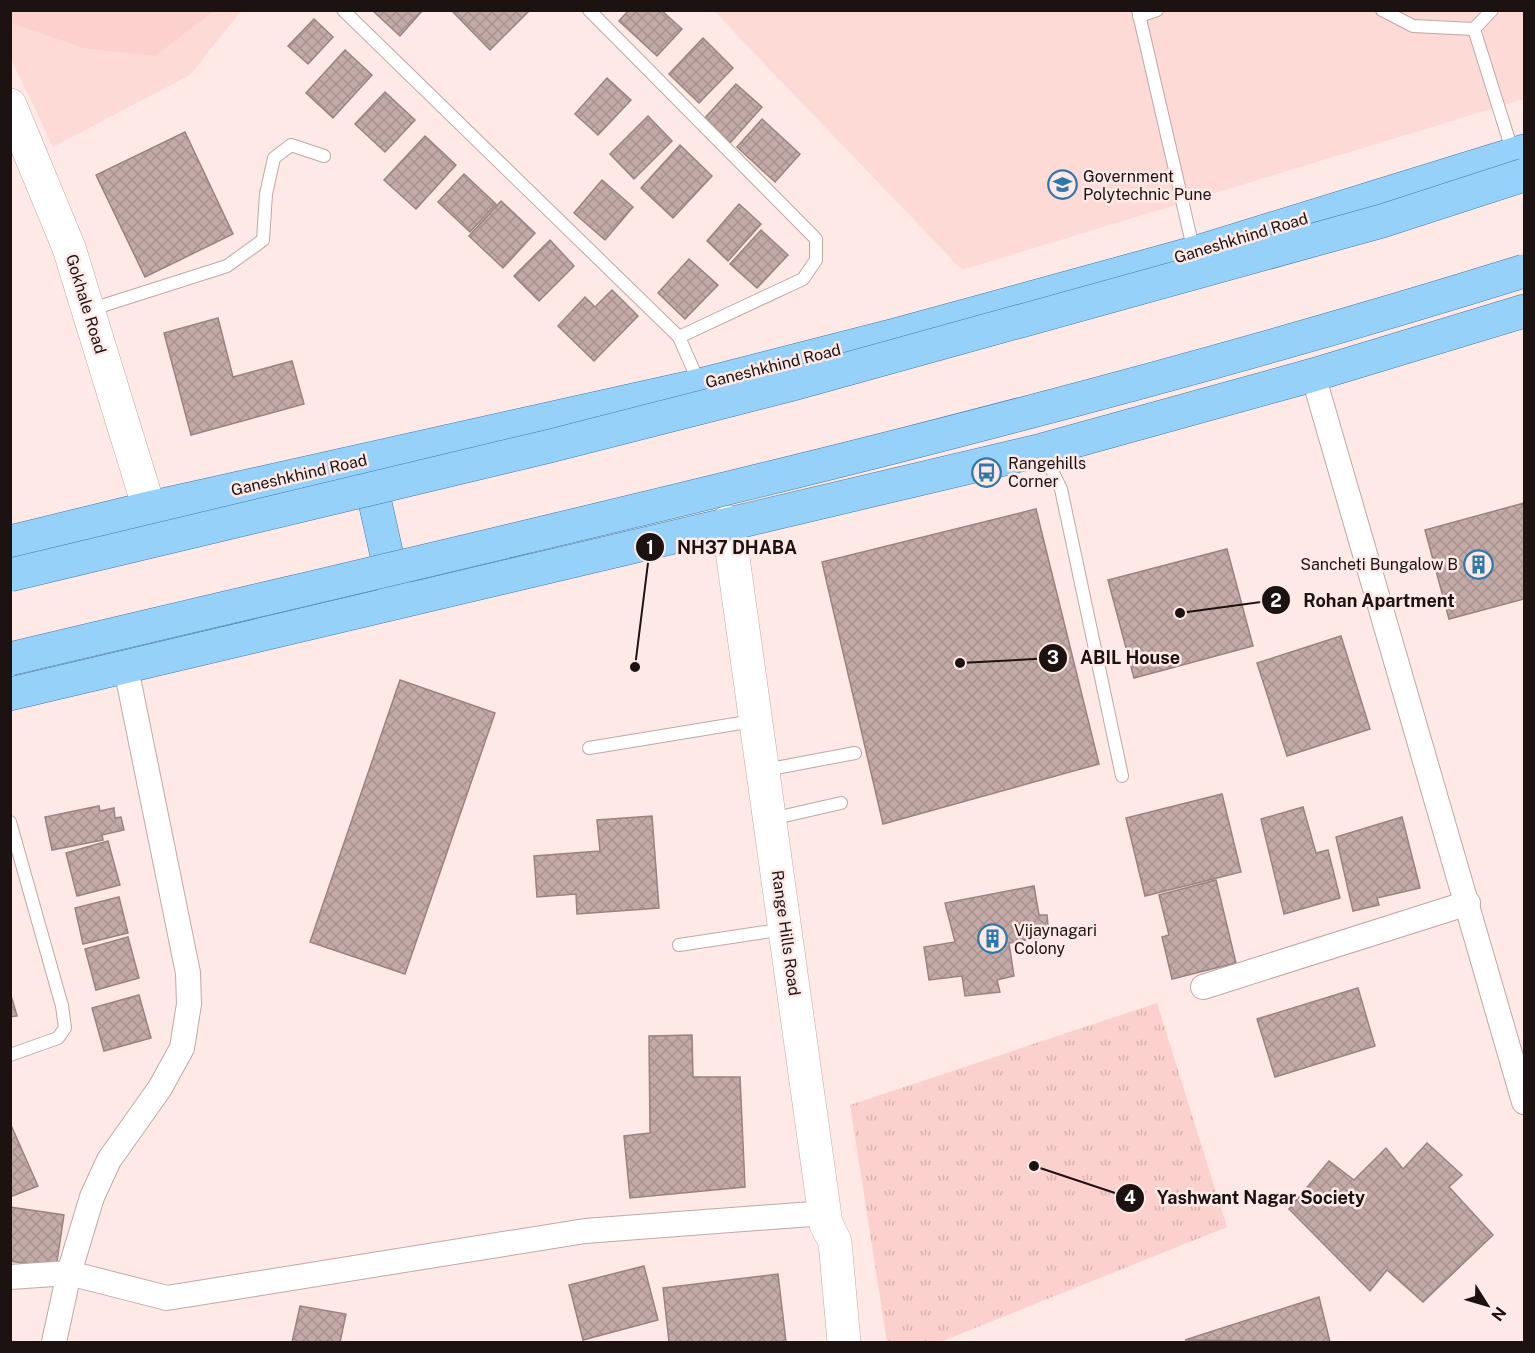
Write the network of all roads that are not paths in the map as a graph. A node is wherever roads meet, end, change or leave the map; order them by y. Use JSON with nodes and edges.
{"nodes":[{"id":1,"x":343,"y":10,"type":"edge"},
{"id":2,"x":589,"y":10,"type":"edge"},
{"id":3,"x":1157,"y":10,"type":"edge"},
{"id":4,"x":1382,"y":10,"type":"edge"},
{"id":5,"x":1492,"y":10,"type":"edge"},
{"id":6,"x":1139,"y":13,"type":"edge"},
{"id":7,"x":1474,"y":29,"type":"junction"},
{"id":8,"x":10,"y":105,"type":"edge"},
{"id":9,"x":324,"y":156,"type":"dead end"},
{"id":10,"x":1521,"y":160,"type":"edge"},
{"id":11,"x":1194,"y":253,"type":"junction"},
{"id":12,"x":1524,"y":271,"type":"edge"},
{"id":13,"x":87,"y":310,"type":"junction"},
{"id":14,"x":1524,"y":311,"type":"edge"},
{"id":15,"x":679,"y":337,"type":"junction"},
{"id":16,"x":1313,"y":375,"type":"junction"},
{"id":17,"x":700,"y":385,"type":"junction"},
{"id":18,"x":1042,"y":450,"type":"junction"},
{"id":19,"x":366,"y":460,"type":"junction"},
{"id":20,"x":149,"y":508,"type":"junction"},
{"id":21,"x":728,"y":522,"type":"junction"},
{"id":22,"x":10,"y":542,"type":"edge"},
{"id":23,"x":10,"y":575,"type":"edge"},
{"id":24,"x":397,"y":600,"type":"junction"},
{"id":25,"x":10,"y":659,"type":"edge"},
{"id":26,"x":126,"y":668,"type":"junction"},
{"id":27,"x":10,"y":694,"type":"edge"},
{"id":28,"x":757,"y":720,"type":"junction"},
{"id":29,"x":589,"y":748,"type":"dead end"},
{"id":30,"x":855,"y":753,"type":"dead end"},
{"id":31,"x":763,"y":771,"type":"junction"},
{"id":32,"x":1122,"y":776,"type":"dead end"},
{"id":33,"x":841,"y":803,"type":"dead end"},
{"id":34,"x":770,"y":819,"type":"junction"},
{"id":35,"x":10,"y":822,"type":"edge"},
{"id":36,"x":1468,"y":903,"type":"junction"},
{"id":37,"x":785,"y":929,"type":"junction"},
{"id":38,"x":679,"y":945,"type":"dead end"},
{"id":39,"x":1203,"y":987,"type":"dead end"},
{"id":40,"x":10,"y":1055,"type":"edge"},
{"id":41,"x":1524,"y":1102,"type":"edge"},
{"id":42,"x":825,"y":1218,"type":"junction"},
{"id":43,"x":69,"y":1273,"type":"junction"},
{"id":44,"x":10,"y":1277,"type":"edge"},
{"id":45,"x":54,"y":1342,"type":"edge"},
{"id":46,"x":822,"y":1342,"type":"edge"},
{"id":47,"x":844,"y":1342,"type":"edge"}],
"edges":[{"from":1,"to":15,"type":"lane"},
{"from":2,"to":15,"type":"lane"},
{"from":3,"to":6,"type":"lane"},
{"from":4,"to":7,"type":"lane"},
{"from":5,"to":7,"type":"lane"},
{"from":6,"to":11,"type":"lane"},
{"from":7,"to":10,"type":"lane"},
{"from":8,"to":13,"type":"main road","name":"Gokhale Road"},
{"from":9,"to":13,"type":"lane"},
{"from":10,"to":11,"type":"main road","name":"Ganeshkhind Road"},
{"from":10,"to":23,"type":"main road","bridge":true},
{"from":11,"to":17,"type":"main road","name":"Ganeshkhind Road"},
{"from":12,"to":25,"type":"main road","bridge":true},
{"from":13,"to":20,"type":"main road","name":"Gokhale Road"},
{"from":14,"to":16,"type":"main road"},
{"from":15,"to":17,"type":"lane"},
{"from":16,"to":18,"type":"main road"},
{"from":16,"to":36,"type":"street"},
{"from":17,"to":19,"type":"main road","name":"Ganeshkhind Road"},
{"from":18,"to":21,"type":"main road"},
{"from":18,"to":32,"type":"lane"},
{"from":19,"to":20,"type":"main road","name":"Ganeshkhind Road"},
{"from":19,"to":24,"type":"main road"},
{"from":20,"to":22,"type":"main road","name":"Ganeshkhind Road"},
{"from":21,"to":24,"type":"main road"},
{"from":21,"to":28,"type":"main road","name":"Range Hills Road"},
{"from":24,"to":26,"type":"main road"},
{"from":26,"to":27,"type":"main road"},
{"from":26,"to":43,"type":"street"},
{"from":28,"to":29,"type":"lane"},
{"from":28,"to":31,"type":"main road","name":"Range Hills Road"},
{"from":30,"to":31,"type":"lane"},
{"from":31,"to":34,"type":"main road","name":"Range Hills Road"},
{"from":33,"to":34,"type":"lane"},
{"from":34,"to":37,"type":"main road","name":"Range Hills Road"},
{"from":35,"to":40,"type":"lane"},
{"from":36,"to":39,"type":"street"},
{"from":36,"to":41,"type":"street"},
{"from":37,"to":38,"type":"lane"},
{"from":37,"to":42,"type":"main road","name":"Range Hills Road"},
{"from":42,"to":43,"type":"street"},
{"from":42,"to":46,"type":"main road"},
{"from":42,"to":47,"type":"main road","name":"Range Hills Road"},
{"from":43,"to":44,"type":"street"},
{"from":43,"to":45,"type":"street"}]}
